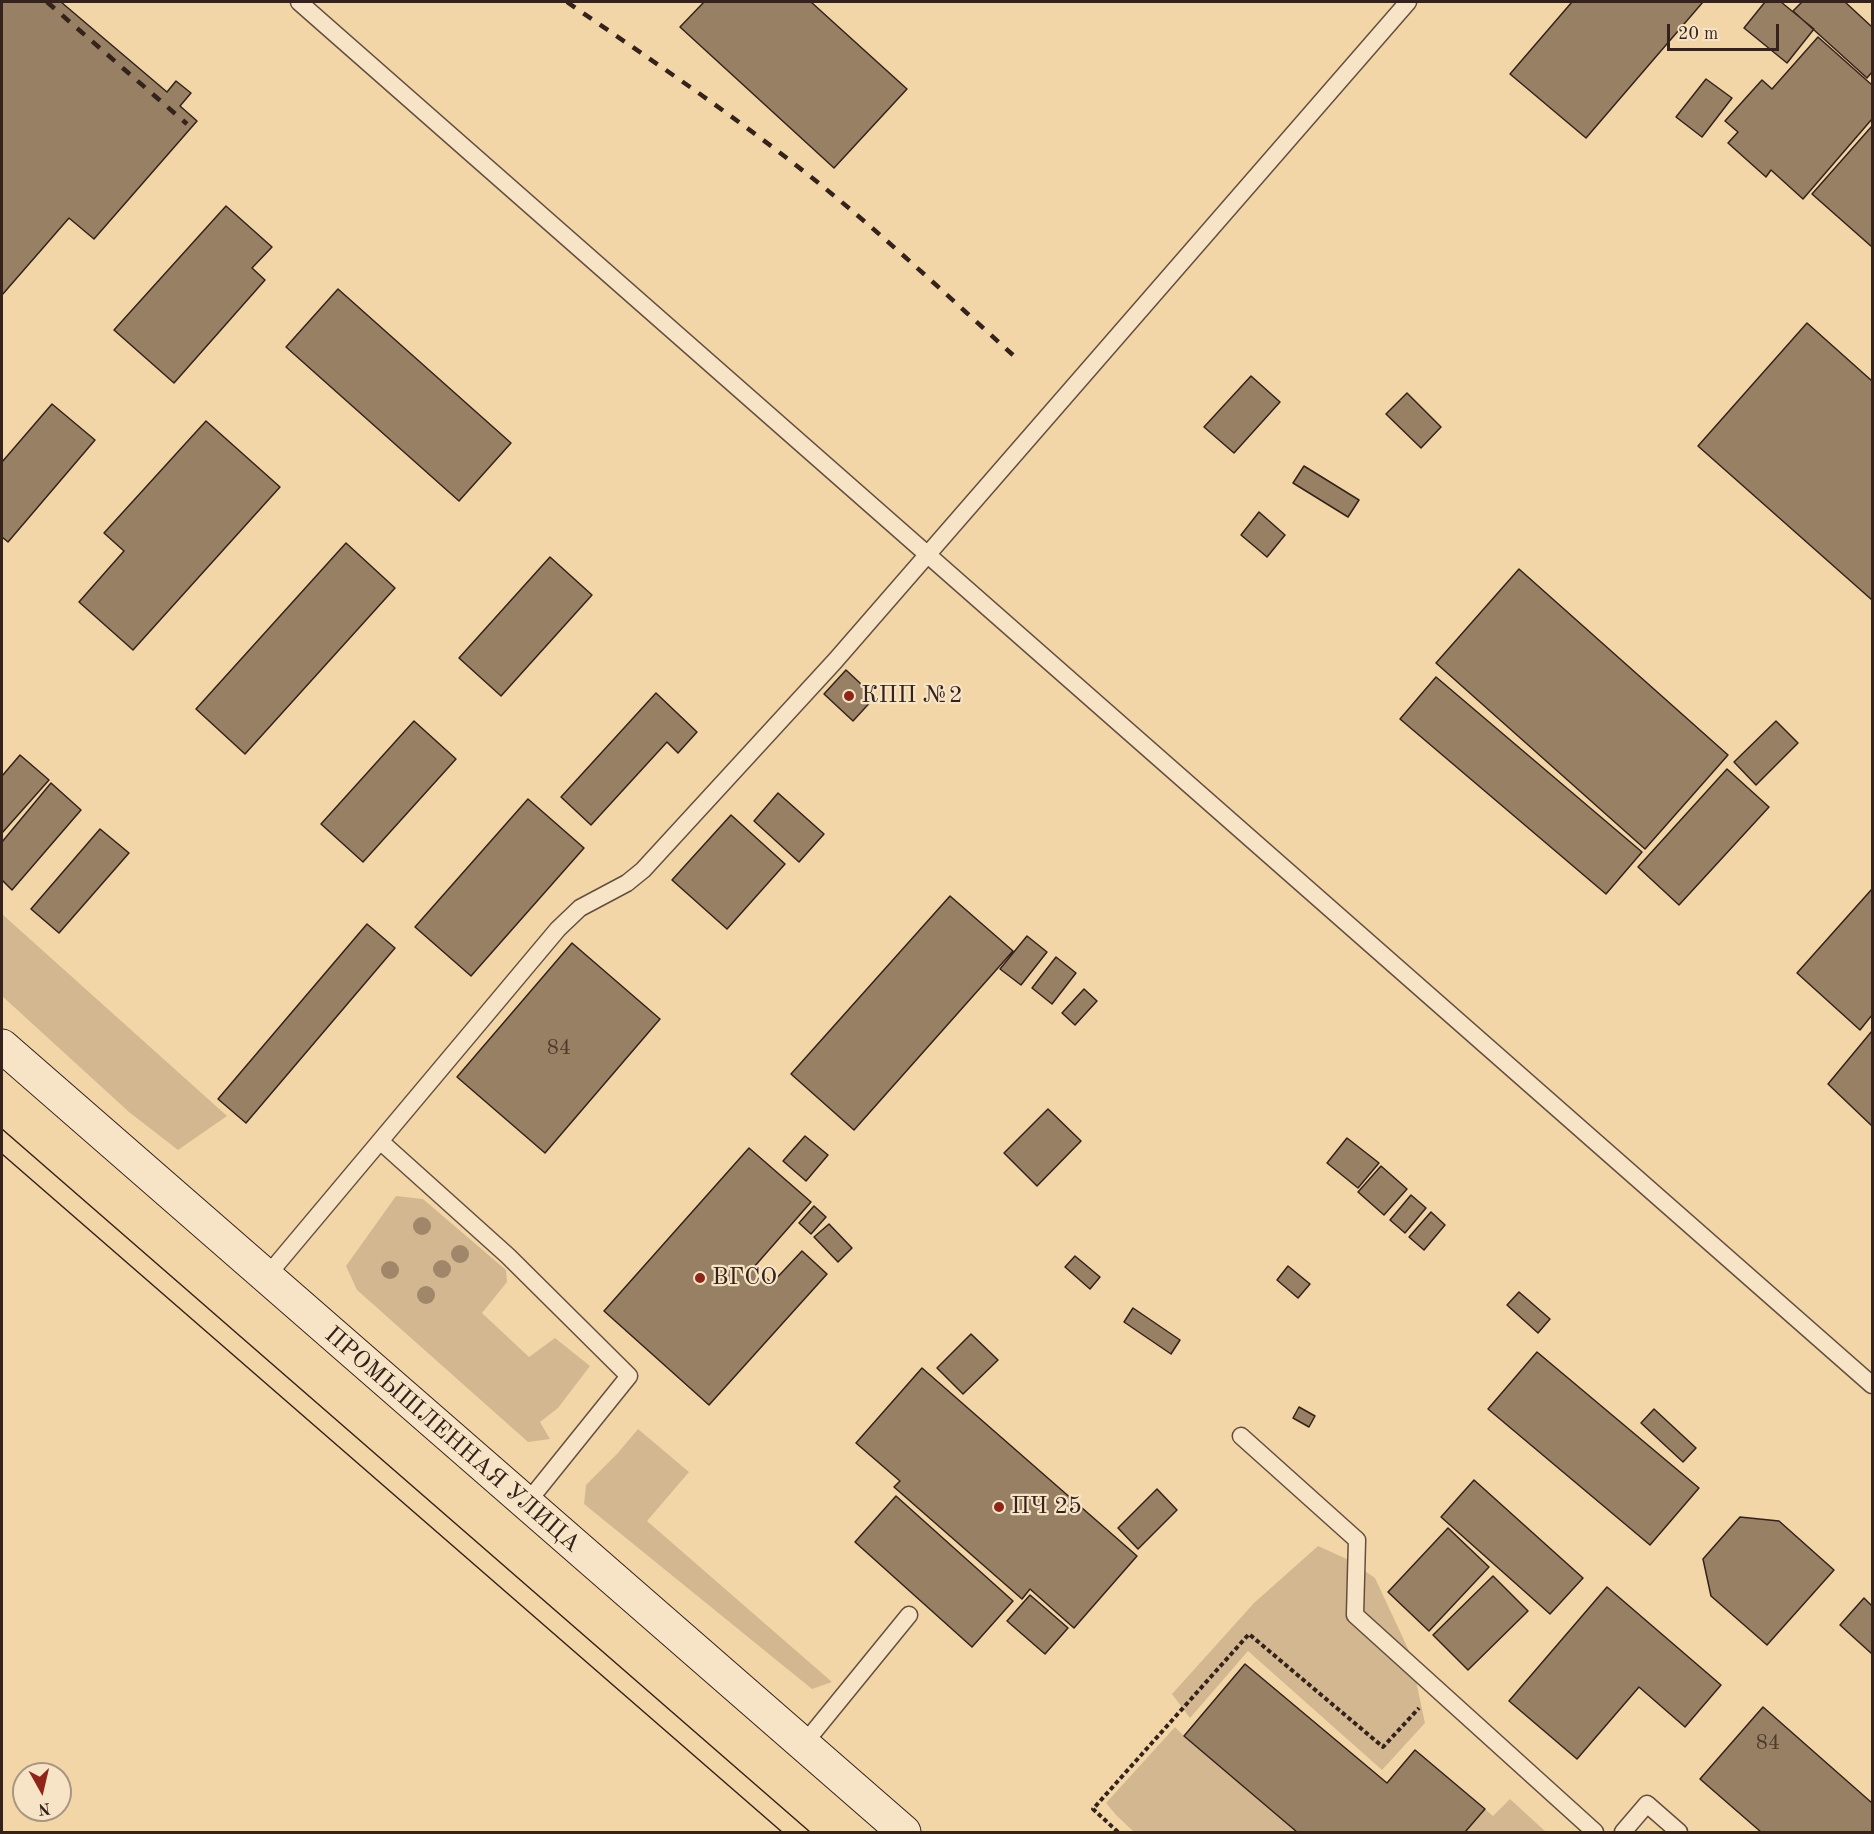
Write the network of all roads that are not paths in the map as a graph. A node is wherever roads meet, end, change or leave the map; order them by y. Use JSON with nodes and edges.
{"nodes":[{"id":1,"x":299,"y":2,"type":"edge"},
{"id":2,"x":1408,"y":2,"type":"edge"},
{"id":3,"x":928,"y":554,"type":"junction"},
{"id":4,"x":2,"y":1046,"type":"edge"},
{"id":5,"x":380,"y":1141,"type":"junction"},
{"id":6,"x":266,"y":1277,"type":"junction"},
{"id":7,"x":1872,"y":1385,"type":"edge"},
{"id":8,"x":1241,"y":1436,"type":"dead end"},
{"id":9,"x":526,"y":1504,"type":"junction"},
{"id":10,"x":909,"y":1615,"type":"dead end"},
{"id":11,"x":803,"y":1745,"type":"junction"},
{"id":12,"x":903,"y":1833,"type":"edge"},
{"id":13,"x":1595,"y":1833,"type":"edge"},
{"id":14,"x":1623,"y":1833,"type":"edge"},
{"id":15,"x":1679,"y":1833,"type":"edge"}],
"edges":[{"from":1,"to":3,"type":"lane"},
{"from":2,"to":3,"type":"lane"},
{"from":3,"to":5,"type":"lane"},
{"from":3,"to":7,"type":"lane"},
{"from":4,"to":6,"type":"street","name":"ПРОМЫШЛЕННАЯ УЛИЦА"},
{"from":5,"to":6,"type":"lane"},
{"from":5,"to":9,"type":"lane"},
{"from":6,"to":9,"type":"street","name":"ПРОМЫШЛЕННАЯ УЛИЦА"},
{"from":8,"to":13,"type":"lane"},
{"from":9,"to":11,"type":"street","name":"ПРОМЫШЛЕННАЯ УЛИЦА"},
{"from":10,"to":11,"type":"lane"},
{"from":11,"to":12,"type":"street","name":"ПРОМЫШЛЕННАЯ УЛИЦА"},
{"from":14,"to":15,"type":"lane"}]}
